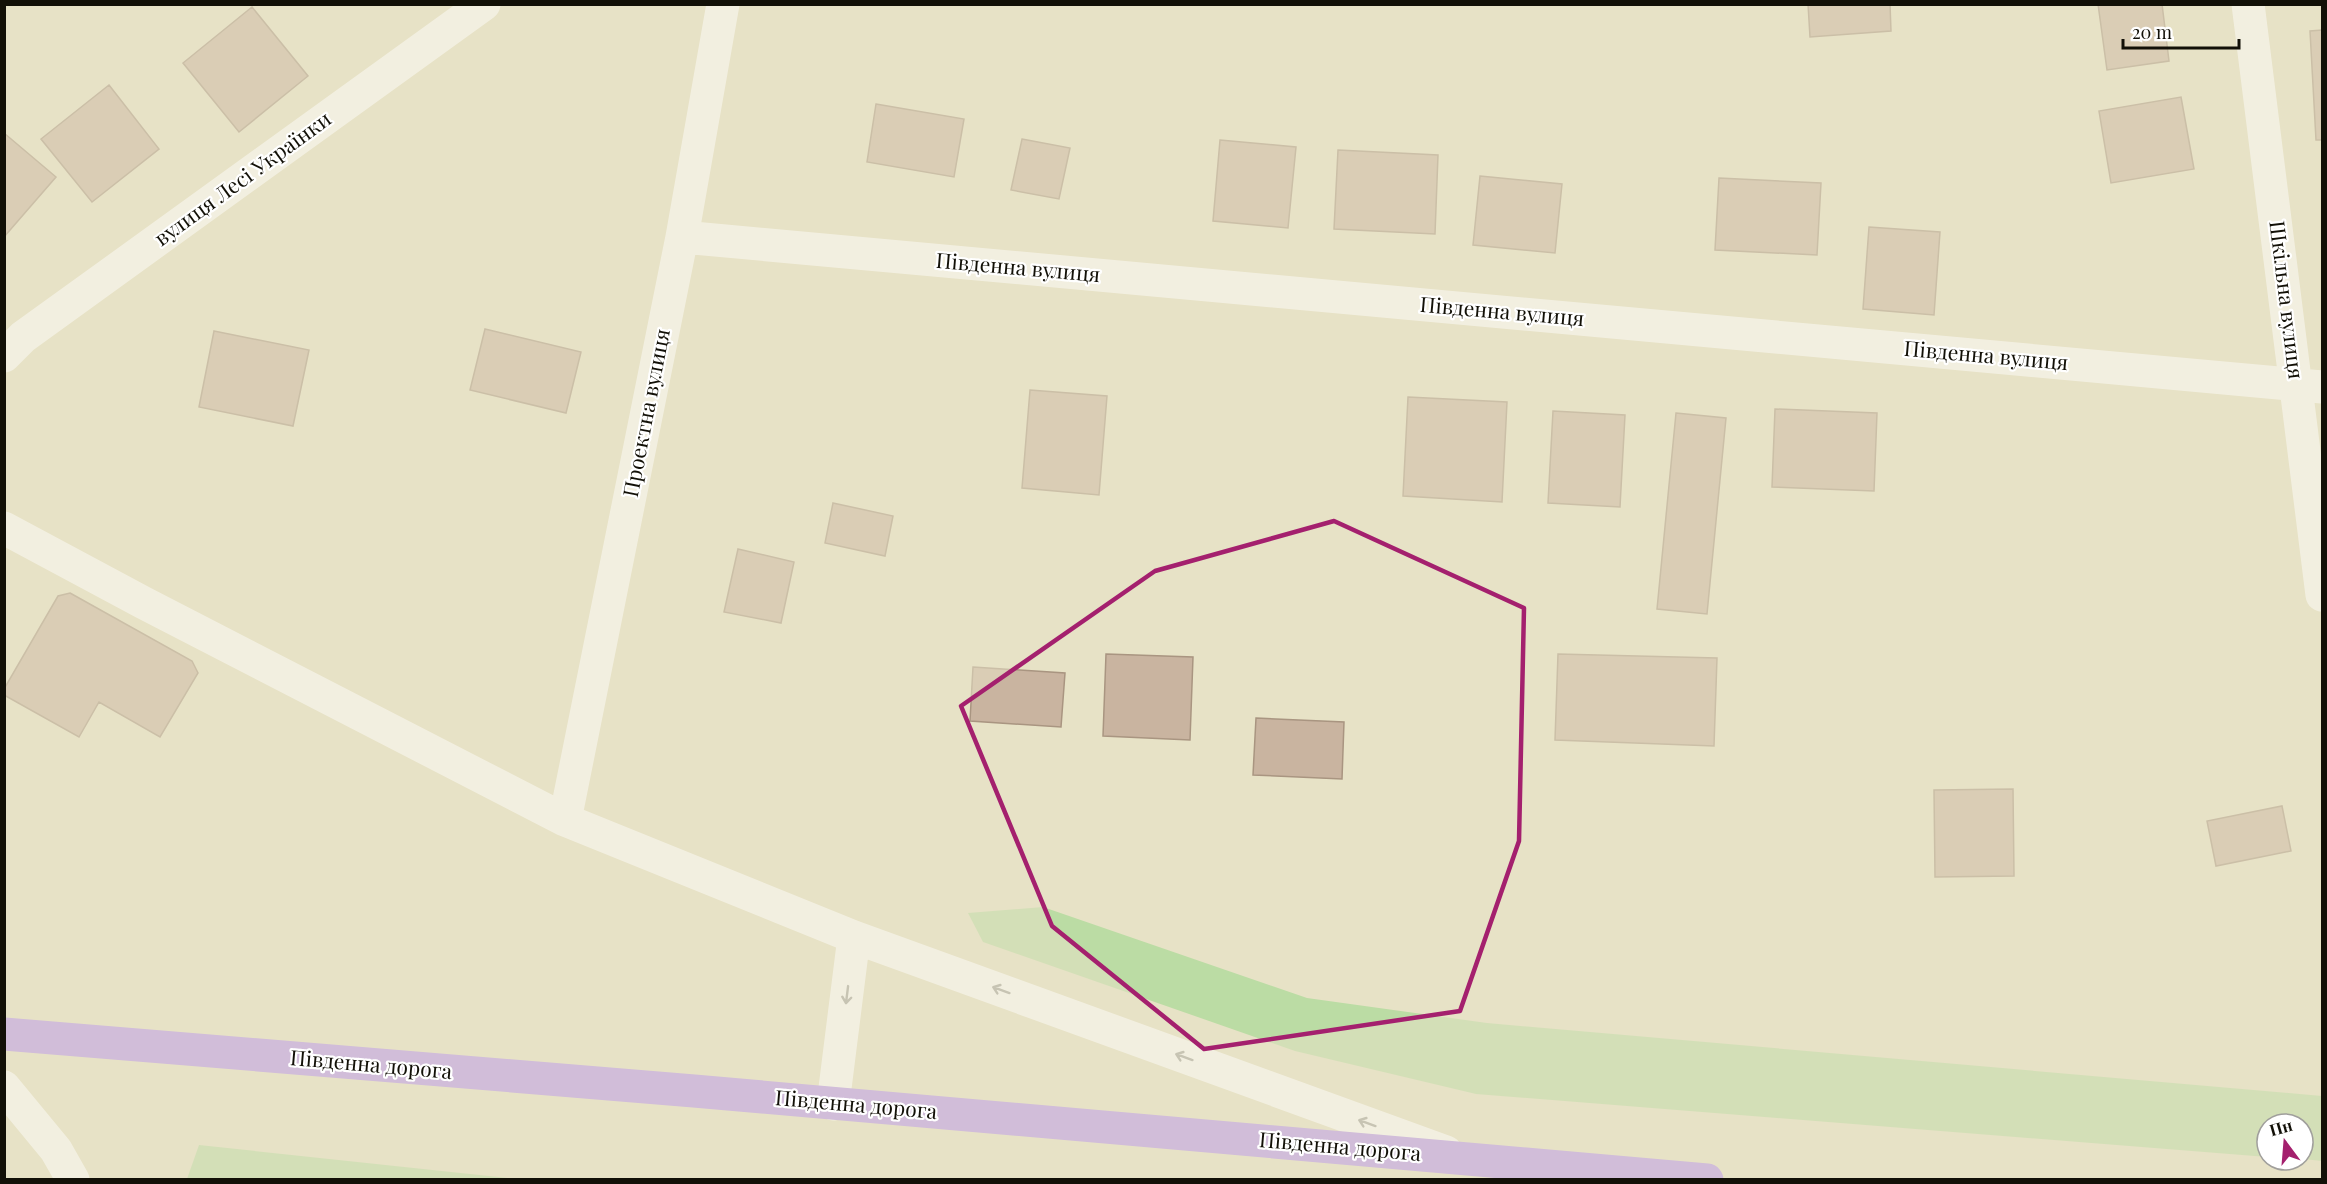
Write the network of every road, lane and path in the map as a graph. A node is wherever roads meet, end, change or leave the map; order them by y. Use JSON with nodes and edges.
{"nodes":[{"id":1,"x":484,"y":4,"type":"edge"},
{"id":2,"x":723,"y":4,"type":"edge"},
{"id":3,"x":2248,"y":4,"type":"edge"},
{"id":4,"x":682,"y":237,"type":"junction"},
{"id":5,"x":4,"y":356,"type":"edge"},
{"id":6,"x":2310,"y":386,"type":"edge"},
{"id":7,"x":4,"y":528,"type":"edge"},
{"id":8,"x":2322,"y":595,"type":"edge"},
{"id":9,"x":565,"y":820,"type":"junction"},
{"id":10,"x":854,"y":937,"type":"junction"},
{"id":11,"x":4,"y":1034,"type":"edge"},
{"id":12,"x":4,"y":1087,"type":"edge"},
{"id":13,"x":832,"y":1104,"type":"junction"},
{"id":14,"x":1462,"y":1158,"type":"junction"},
{"id":15,"x":73,"y":1179,"type":"edge"},
{"id":16,"x":1707,"y":1179,"type":"edge"}],
"edges":[{"from":1,"to":5,"type":"street","name":"вулиця Лесі Українки"},
{"from":2,"to":4,"type":"street","name":"Проектна вулиця"},
{"from":3,"to":6,"type":"street","name":"Шкільна вулиця"},
{"from":4,"to":6,"type":"street","name":"Південна вулиця"},
{"from":4,"to":9,"type":"street","name":"Проектна вулиця"},
{"from":6,"to":8,"type":"street","name":"Шкільна вулиця"},
{"from":7,"to":9,"type":"street"},
{"from":9,"to":10,"type":"street"},
{"from":10,"to":13,"type":"street","one_way":true},
{"from":14,"to":10,"type":"street","one_way":true},
{"from":11,"to":13,"type":"highway","name":"Південна дорога"},
{"from":12,"to":15,"type":"street"},
{"from":13,"to":14,"type":"highway","name":"Південна дорога"},
{"from":14,"to":16,"type":"highway","name":"Південна дорога"}]}
